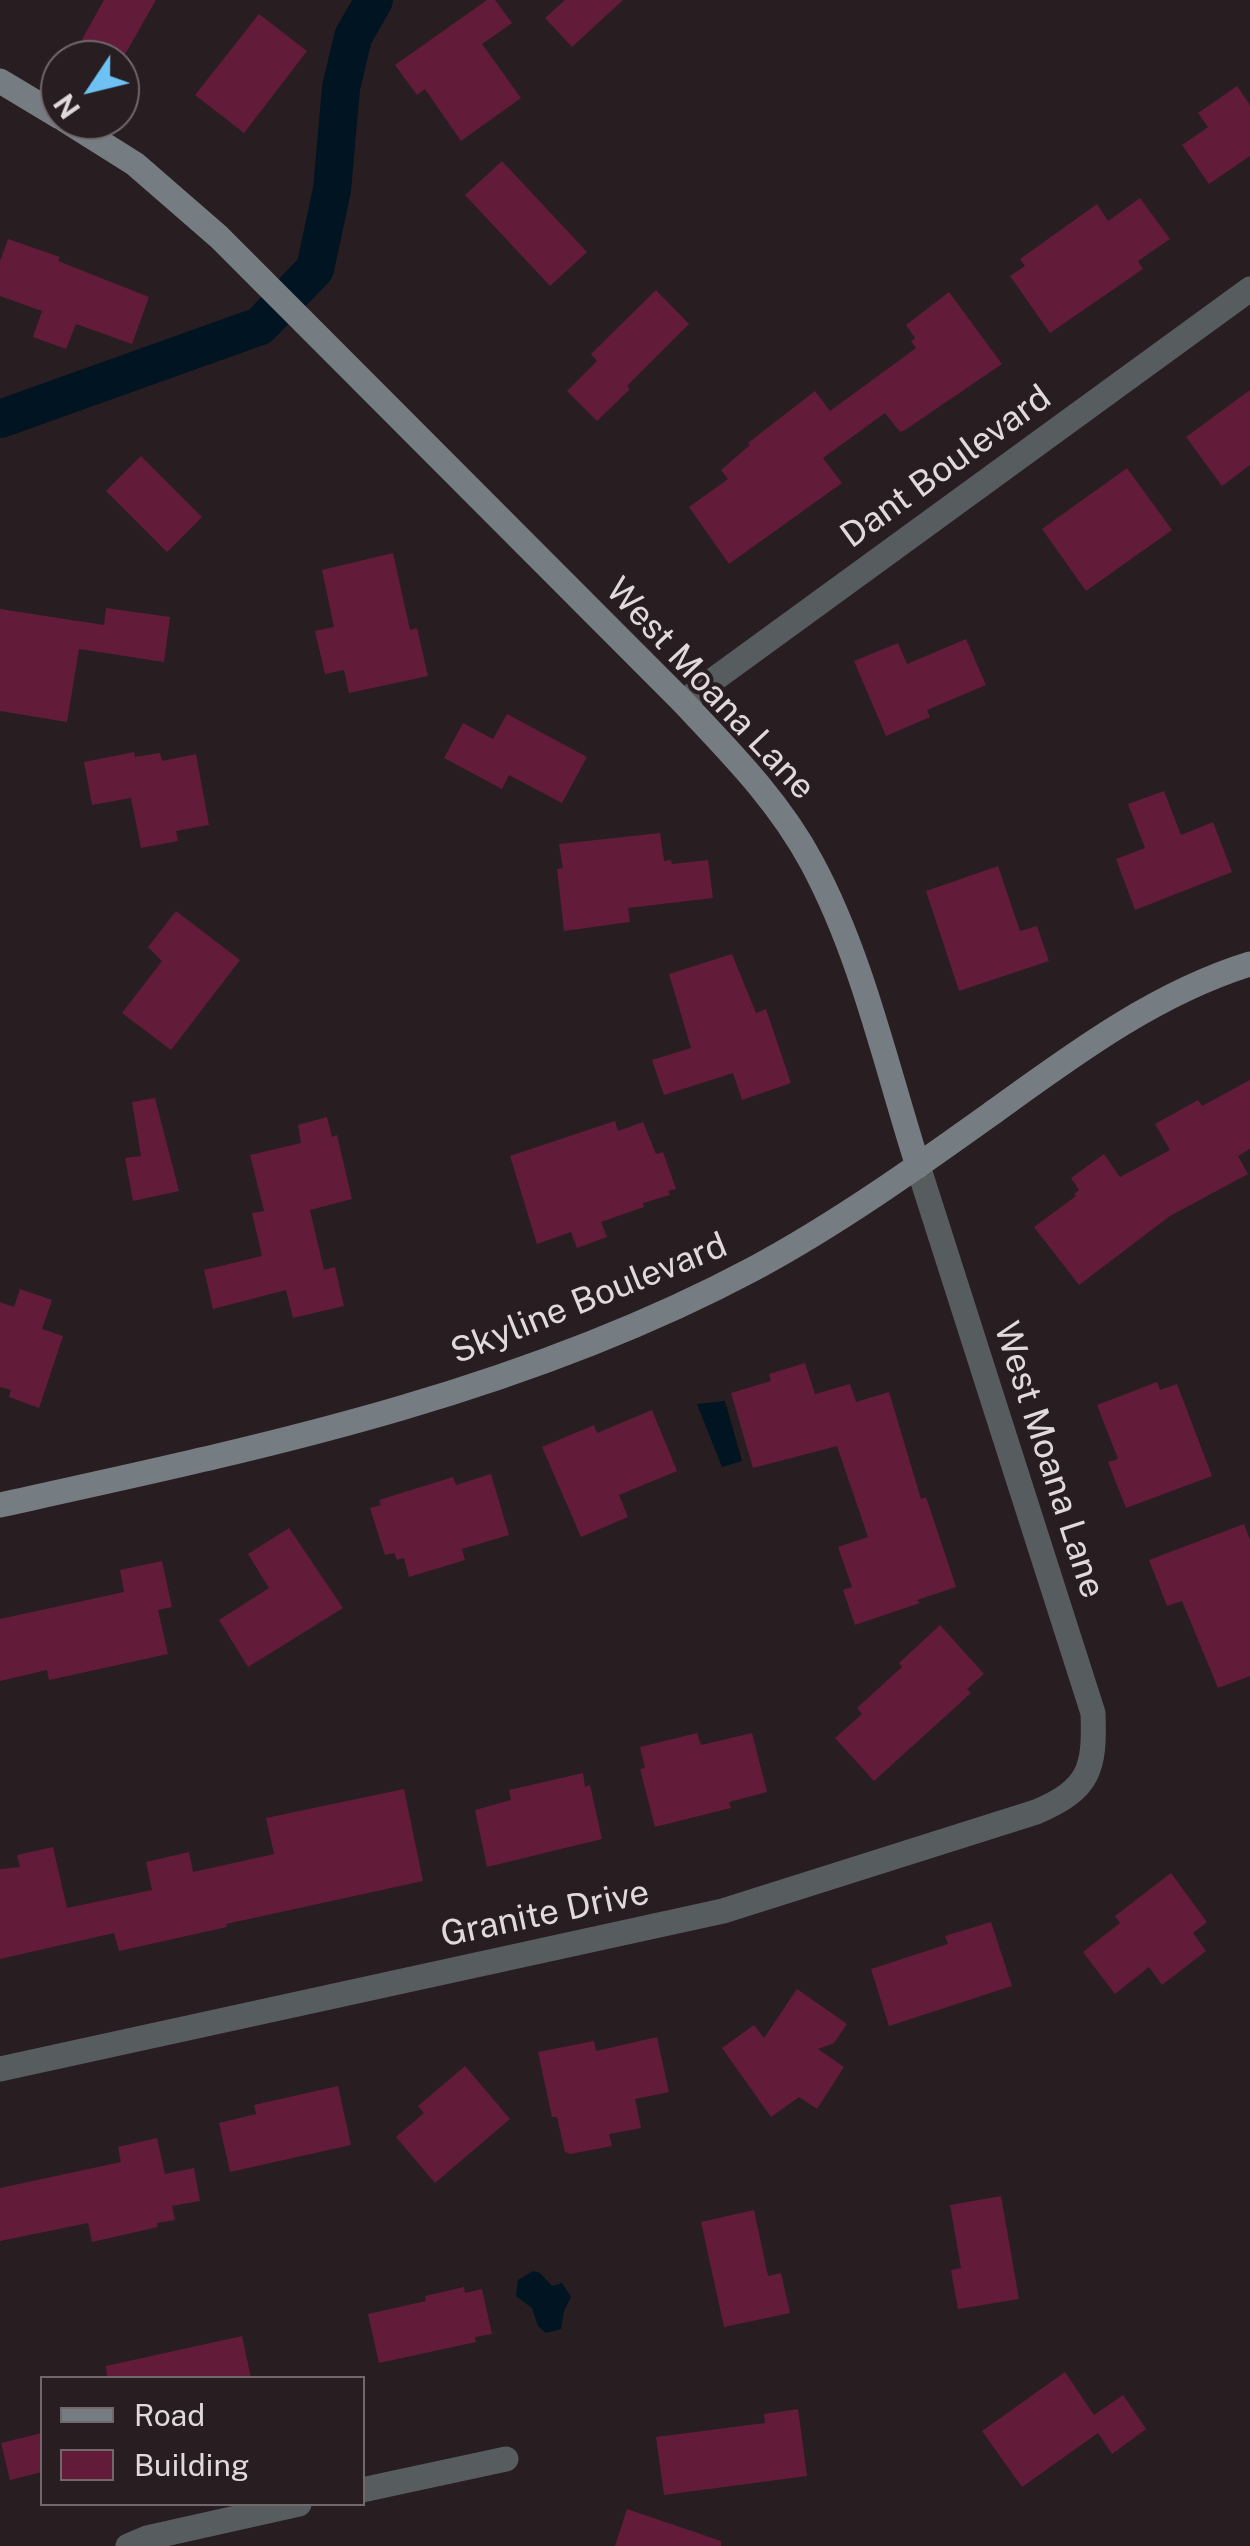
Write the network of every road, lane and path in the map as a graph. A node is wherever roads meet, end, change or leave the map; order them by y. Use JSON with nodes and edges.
{"nodes":[{"id":1,"x":0,"y":81,"type":"edge"},
{"id":2,"x":40,"y":105,"type":"edge"},
{"id":3,"x":97,"y":140,"type":"edge"},
{"id":4,"x":1250,"y":289,"type":"edge"},
{"id":5,"x":682,"y":702,"type":"junction"},
{"id":6,"x":1250,"y":964,"type":"edge"},
{"id":7,"x":918,"y":1166,"type":"junction"},
{"id":8,"x":0,"y":1505,"type":"edge"},
{"id":9,"x":1086,"y":1778,"type":"joint"},
{"id":10,"x":0,"y":2069,"type":"edge"},
{"id":11,"x":506,"y":2458,"type":"dead end"},
{"id":12,"x":365,"y":2489,"type":"edge"},
{"id":13,"x":290,"y":2506,"type":"edge"},
{"id":14,"x":128,"y":2546,"type":"edge"}],
"edges":[{"from":1,"to":2,"type":"street","name":"West Moana Lane"},
{"from":3,"to":5,"type":"street","name":"West Moana Lane"},
{"from":4,"to":5,"type":"street","name":"Dant Boulevard"},
{"from":5,"to":7,"type":"street","name":"West Moana Lane"},
{"from":6,"to":7,"type":"street","name":"Skyline Boulevard"},
{"from":7,"to":8,"type":"street","name":"Skyline Boulevard"},
{"from":7,"to":9,"type":"street","name":"West Moana Lane"},
{"from":9,"to":10,"type":"street","name":"Granite Drive"},
{"from":11,"to":12,"type":"street"},
{"from":13,"to":14,"type":"street"}]}
